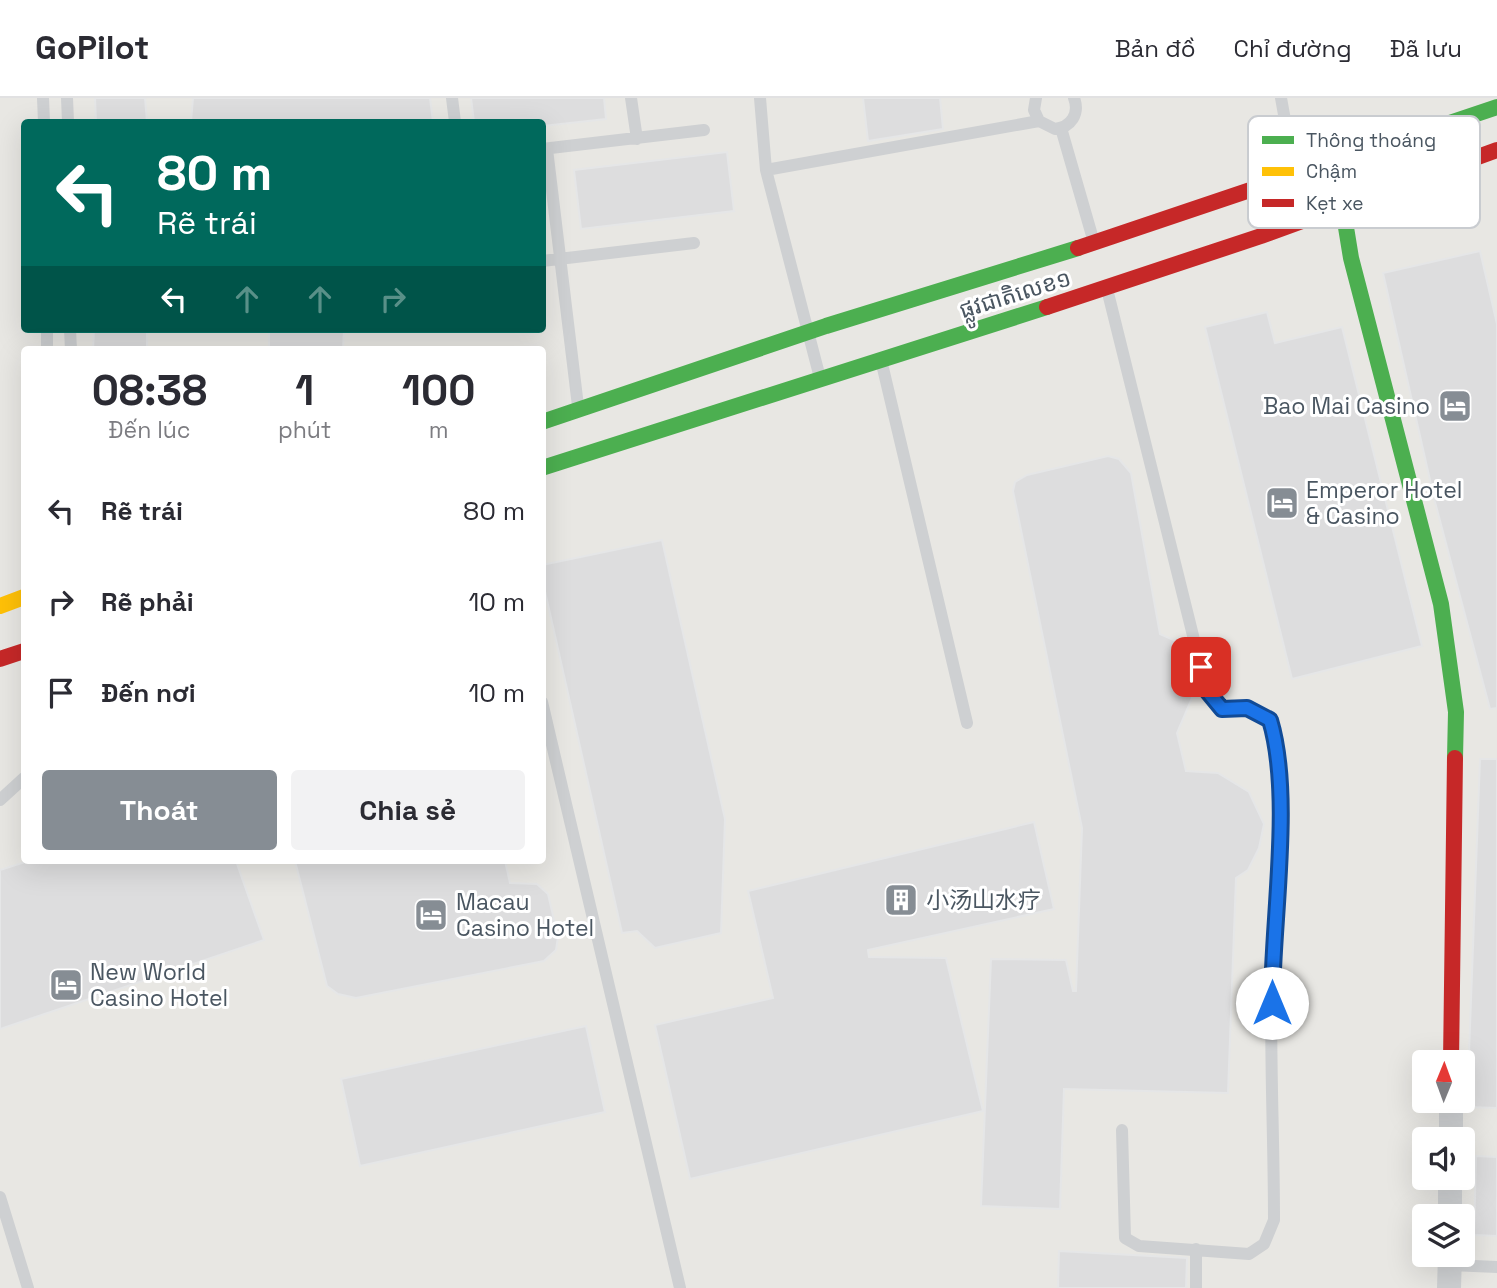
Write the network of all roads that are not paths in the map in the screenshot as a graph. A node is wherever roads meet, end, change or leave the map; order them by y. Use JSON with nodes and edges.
{"nodes":[{"id":1,"x":43,"y":98,"type":"edge"},
{"id":2,"x":66,"y":98,"type":"edge"},
{"id":3,"x":452,"y":98,"type":"edge"},
{"id":4,"x":631,"y":98,"type":"edge"},
{"id":5,"x":760,"y":98,"type":"edge"},
{"id":6,"x":1036,"y":98,"type":"edge"},
{"id":7,"x":1077,"y":98,"type":"edge"},
{"id":8,"x":1280,"y":98,"type":"edge"},
{"id":9,"x":1497,"y":107,"type":"edge"},
{"id":10,"x":1284,"y":116,"type":"edge"},
{"id":11,"x":1456,"y":116,"type":"edge"},
{"id":12,"x":44,"y":119,"type":"edge"},
{"id":13,"x":68,"y":119,"type":"edge"},
{"id":14,"x":455,"y":119,"type":"edge"},
{"id":15,"x":1039,"y":121,"type":"junction"},
{"id":16,"x":1061,"y":128,"type":"junction"},
{"id":17,"x":704,"y":130,"type":"dead end"},
{"id":18,"x":637,"y":139,"type":"junction"},
{"id":19,"x":546,"y":149,"type":"edge"},
{"id":20,"x":1497,"y":150,"type":"edge"},
{"id":21,"x":546,"y":157,"type":"edge"},
{"id":22,"x":1480,"y":157,"type":"edge"},
{"id":23,"x":766,"y":170,"type":"junction"},
{"id":24,"x":1248,"y":191,"type":"edge"},
{"id":25,"x":1287,"y":228,"type":"edge"},
{"id":26,"x":1346,"y":228,"type":"edge"},
{"id":27,"x":694,"y":243,"type":"dead end"},
{"id":28,"x":1094,"y":243,"type":"junction"},
{"id":29,"x":559,"y":260,"type":"junction"},
{"id":30,"x":546,"y":261,"type":"edge"},
{"id":31,"x":1107,"y":289,"type":"junction"},
{"id":32,"x":808,"y":332,"type":"junction"},
{"id":33,"x":881,"y":360,"type":"junction"},
{"id":34,"x":820,"y":378,"type":"junction"},
{"id":35,"x":579,"y":410,"type":"junction"},
{"id":36,"x":546,"y":421,"type":"edge"},
{"id":37,"x":546,"y":467,"type":"edge"},
{"id":38,"x":21,"y":598,"type":"edge"},
{"id":39,"x":0,"y":606,"type":"edge"},
{"id":40,"x":21,"y":652,"type":"edge"},
{"id":41,"x":0,"y":659,"type":"edge"},
{"id":42,"x":546,"y":719,"type":"edge"},
{"id":43,"x":967,"y":723,"type":"dead end"},
{"id":44,"x":21,"y":781,"type":"edge"},
{"id":45,"x":0,"y":800,"type":"edge"},
{"id":46,"x":1451,"y":1050,"type":"edge"},
{"id":47,"x":1122,"y":1130,"type":"dead end"},
{"id":48,"x":0,"y":1197,"type":"edge"},
{"id":49,"x":1196,"y":1249,"type":"junction"},
{"id":50,"x":1497,"y":1267,"type":"edge"},
{"id":51,"x":1450,"y":1269,"type":"edge"},
{"id":52,"x":28,"y":1288,"type":"edge"},
{"id":53,"x":680,"y":1288,"type":"edge"},
{"id":54,"x":1196,"y":1288,"type":"edge"}],
"edges":[{"from":1,"to":12,"type":"lane"},
{"from":2,"to":13,"type":"lane"},
{"from":3,"to":14,"type":"lane"},
{"from":4,"to":18,"type":"lane"},
{"from":5,"to":23,"type":"lane"},
{"from":6,"to":15,"type":"lane"},
{"from":7,"to":16,"type":"lane"},
{"from":8,"to":10,"type":"lane"},
{"from":9,"to":11,"type":"main road","name":"ផ្លូវជាតិលេខ១"},
{"from":15,"to":16,"type":"lane"},
{"from":15,"to":23,"type":"lane"},
{"from":16,"to":28,"type":"lane"},
{"from":17,"to":18,"type":"lane"},
{"from":18,"to":19,"type":"lane"},
{"from":20,"to":22,"type":"main road","name":"ផ្លូវជាតិលេខ១"},
{"from":21,"to":29,"type":"lane"},
{"from":23,"to":32,"type":"lane"},
{"from":24,"to":28,"type":"main road","name":"ផ្លូវជាតិលេខ១"},
{"from":25,"to":31,"type":"main road","name":"ផ្លូវជាតិលេខ១"},
{"from":26,"to":46,"type":"main road"},
{"from":27,"to":29,"type":"lane"},
{"from":28,"to":32,"type":"main road","name":"ផ្លូវជាតិលេខ១"},
{"from":29,"to":30,"type":"lane"},
{"from":29,"to":35,"type":"lane"},
{"from":31,"to":33,"type":"main road","name":"ផ្លូវជាតិលេខ១"},
{"from":31,"to":49,"type":"lane"},
{"from":32,"to":34,"type":"lane"},
{"from":32,"to":35,"type":"main road","name":"ផ្លូវជាតិលេខ១"},
{"from":33,"to":34,"type":"main road","name":"ផ្លូវជាតិលេខ១"},
{"from":33,"to":43,"type":"lane"},
{"from":34,"to":37,"type":"main road","name":"ផ្លូវជាតិលេខ១"},
{"from":35,"to":36,"type":"main road","name":"ផ្លូវជាតិលេខ១"},
{"from":38,"to":39,"type":"main road"},
{"from":40,"to":41,"type":"main road"},
{"from":42,"to":53,"type":"lane"},
{"from":44,"to":45,"type":"lane"},
{"from":47,"to":49,"type":"lane"},
{"from":48,"to":52,"type":"lane"},
{"from":49,"to":54,"type":"lane"},
{"from":50,"to":51,"type":"lane"}]}
